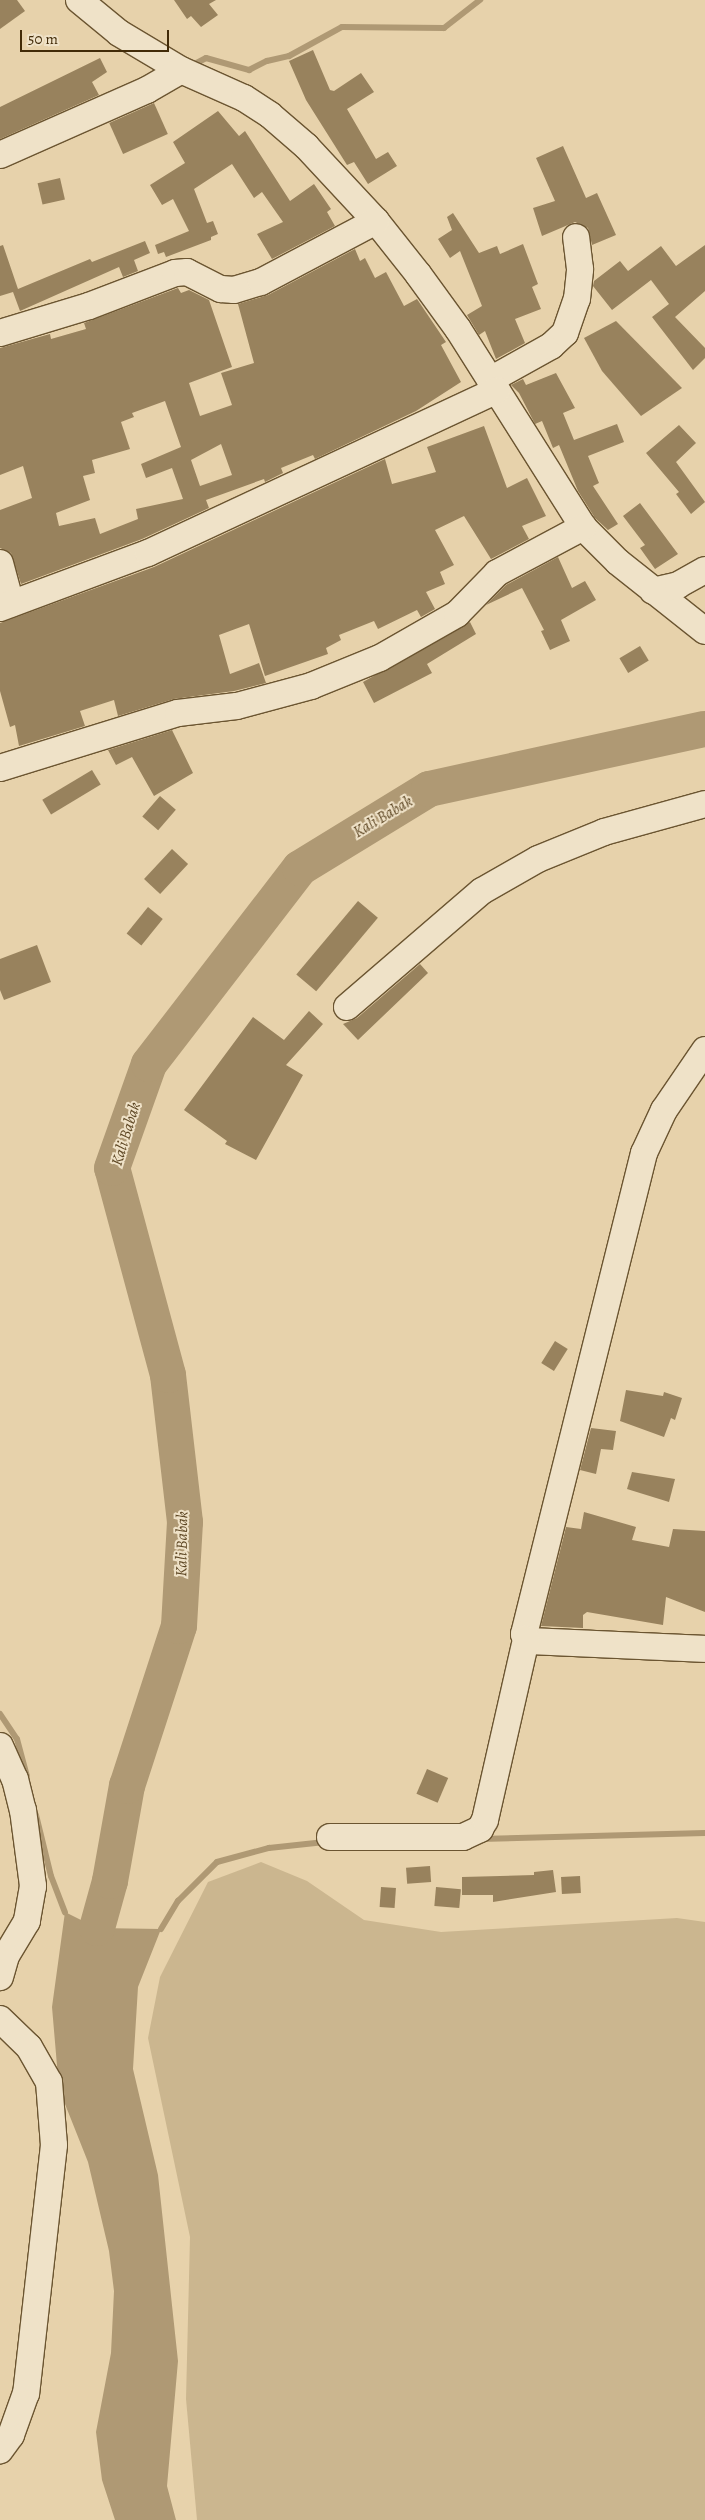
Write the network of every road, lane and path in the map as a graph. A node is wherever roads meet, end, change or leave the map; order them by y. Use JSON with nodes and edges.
{"nodes":[{"id":1,"x":78,"y":0,"type":"edge"},
{"id":2,"x":190,"y":73,"type":"junction"},
{"id":3,"x":0,"y":155,"type":"edge"},
{"id":4,"x":376,"y":221,"type":"junction"},
{"id":5,"x":576,"y":237,"type":"dead end"},
{"id":6,"x":0,"y":333,"type":"edge"},
{"id":7,"x":494,"y":385,"type":"junction"},
{"id":8,"x":583,"y":527,"type":"junction"},
{"id":9,"x":0,"y":563,"type":"edge"},
{"id":10,"x":705,"y":570,"type":"edge"},
{"id":11,"x":652,"y":591,"type":"junction"},
{"id":12,"x":6,"y":606,"type":"edge"},
{"id":13,"x":699,"y":626,"type":"edge"},
{"id":14,"x":0,"y":768,"type":"edge"},
{"id":15,"x":705,"y":804,"type":"edge"},
{"id":16,"x":348,"y":1007,"type":"dead end"},
{"id":17,"x":705,"y":1050,"type":"edge"},
{"id":18,"x":526,"y":1639,"type":"junction"},
{"id":19,"x":705,"y":1649,"type":"edge"},
{"id":20,"x":0,"y":1746,"type":"edge"},
{"id":21,"x":330,"y":1838,"type":"dead end"},
{"id":22,"x":0,"y":1976,"type":"edge"},
{"id":23,"x":0,"y":2019,"type":"edge"},
{"id":24,"x":0,"y":2450,"type":"edge"}],
"edges":[{"from":1,"to":2,"type":"street"},
{"from":2,"to":3,"type":"street"},
{"from":2,"to":4,"type":"street"},
{"from":4,"to":6,"type":"street"},
{"from":4,"to":7,"type":"street"},
{"from":5,"to":7,"type":"street"},
{"from":7,"to":8,"type":"street"},
{"from":7,"to":12,"type":"street"},
{"from":8,"to":11,"type":"street"},
{"from":8,"to":14,"type":"street"},
{"from":9,"to":12,"type":"street"},
{"from":10,"to":11,"type":"street"},
{"from":11,"to":13,"type":"street"},
{"from":15,"to":16,"type":"street"},
{"from":17,"to":18,"type":"street"},
{"from":18,"to":19,"type":"street"},
{"from":18,"to":21,"type":"street"},
{"from":20,"to":22,"type":"street"},
{"from":23,"to":24,"type":"street"}]}
